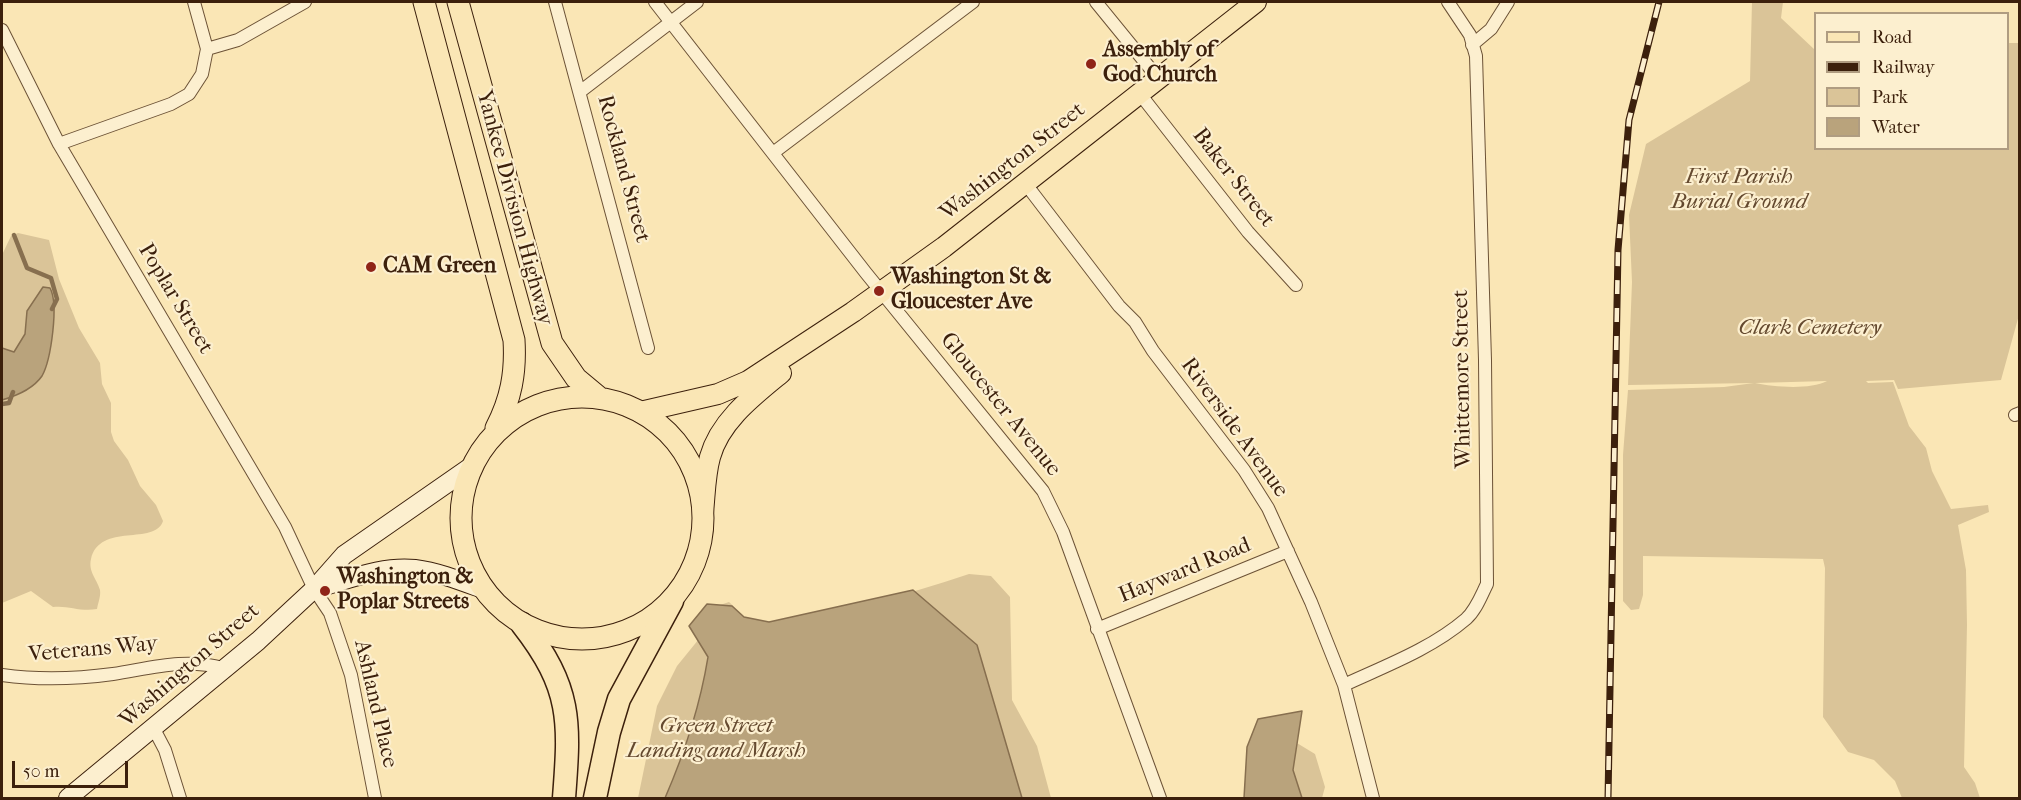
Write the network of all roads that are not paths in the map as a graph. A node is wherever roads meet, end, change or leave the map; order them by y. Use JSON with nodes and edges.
{"nodes":[{"id":1,"x":194,"y":2,"type":"edge"},
{"id":2,"x":305,"y":2,"type":"edge"},
{"id":3,"x":424,"y":2,"type":"edge"},
{"id":4,"x":458,"y":2,"type":"edge"},
{"id":5,"x":555,"y":2,"type":"edge"},
{"id":6,"x":655,"y":2,"type":"edge"},
{"id":7,"x":697,"y":2,"type":"edge"},
{"id":8,"x":973,"y":2,"type":"edge"},
{"id":9,"x":1096,"y":2,"type":"edge"},
{"id":10,"x":1256,"y":2,"type":"edge"},
{"id":11,"x":1448,"y":2,"type":"edge"},
{"id":12,"x":1508,"y":2,"type":"edge"},
{"id":13,"x":671,"y":21,"type":"junction"},
{"id":14,"x":2,"y":30,"type":"edge"},
{"id":15,"x":1472,"y":45,"type":"junction"},
{"id":16,"x":207,"y":49,"type":"junction"},
{"id":17,"x":1158,"y":78,"type":"junction"},
{"id":18,"x":581,"y":91,"type":"junction"},
{"id":19,"x":1140,"y":94,"type":"junction"},
{"id":20,"x":59,"y":144,"type":"junction"},
{"id":21,"x":773,"y":153,"type":"junction"},
{"id":22,"x":1025,"y":183,"type":"junction"},
{"id":23,"x":1296,"y":285,"type":"dead end"},
{"id":24,"x":881,"y":291,"type":"junction"},
{"id":25,"x":854,"y":312,"type":"junction"},
{"id":26,"x":648,"y":348,"type":"dead end"},
{"id":27,"x":781,"y":373,"type":"joint"},
{"id":28,"x":600,"y":398,"type":"junction"},
{"id":29,"x":640,"y":411,"type":"junction"},
{"id":30,"x":491,"y":437,"type":"junction"},
{"id":31,"x":472,"y":466,"type":"junction"},
{"id":32,"x":703,"y":513,"type":"junction"},
{"id":33,"x":1288,"y":551,"type":"junction"},
{"id":34,"x":314,"y":589,"type":"junction"},
{"id":35,"x":483,"y":589,"type":"junction"},
{"id":36,"x":672,"y":601,"type":"junction"},
{"id":37,"x":522,"y":624,"type":"junction"},
{"id":38,"x":1097,"y":629,"type":"junction"},
{"id":39,"x":223,"y":668,"type":"junction"},
{"id":40,"x":2,"y":675,"type":"edge"},
{"id":41,"x":1344,"y":685,"type":"junction"},
{"id":42,"x":154,"y":729,"type":"junction"},
{"id":43,"x":68,"y":798,"type":"edge"},
{"id":44,"x":180,"y":798,"type":"edge"},
{"id":45,"x":375,"y":798,"type":"edge"},
{"id":46,"x":564,"y":798,"type":"edge"},
{"id":47,"x":595,"y":798,"type":"edge"},
{"id":48,"x":1160,"y":798,"type":"edge"},
{"id":49,"x":1373,"y":798,"type":"edge"}],
"edges":[{"from":1,"to":16,"type":"street"},
{"from":2,"to":16,"type":"street"},
{"from":3,"to":30,"type":"highway","name":"Yankee Division Highway"},
{"from":4,"to":28,"type":"highway","name":"Yankee Division Highway"},
{"from":5,"to":18,"type":"street","name":"Rockland Street"},
{"from":6,"to":13,"type":"street","name":"Gloucester Avenue"},
{"from":7,"to":13,"type":"street"},
{"from":8,"to":21,"type":"street"},
{"from":9,"to":17,"type":"street"},
{"from":10,"to":17,"type":"main road","name":"Washington Street"},
{"from":11,"to":15,"type":"street","name":"Whittemore Street"},
{"from":12,"to":15,"type":"street"},
{"from":13,"to":18,"type":"street"},
{"from":13,"to":21,"type":"street","name":"Gloucester Avenue"},
{"from":14,"to":20,"type":"street","name":"Poplar Street"},
{"from":15,"to":41,"type":"street","name":"Whittemore Street"},
{"from":16,"to":20,"type":"street"},
{"from":17,"to":19,"type":"main road","name":"Washington Street"},
{"from":18,"to":26,"type":"street","name":"Rockland Street"},
{"from":19,"to":22,"type":"main road","name":"Washington Street"},
{"from":19,"to":23,"type":"street","name":"Baker Street"},
{"from":20,"to":34,"type":"street","name":"Poplar Street"},
{"from":21,"to":24,"type":"street","name":"Gloucester Avenue"},
{"from":22,"to":24,"type":"main road","name":"Washington Street"},
{"from":22,"to":33,"type":"street","name":"Riverside Avenue"},
{"from":24,"to":25,"type":"main road","name":"Washington Street"},
{"from":24,"to":38,"type":"street","name":"Gloucester Avenue"},
{"from":25,"to":27,"type":"main road","name":"Washington Street"},
{"from":25,"to":29,"type":"main road","name":"Washington Street"},
{"from":27,"to":32,"type":"main road","name":"Washington Street"},
{"from":28,"to":29,"type":"highway"},
{"from":28,"to":30,"type":"highway"},
{"from":29,"to":32,"type":"highway"},
{"from":30,"to":31,"type":"highway"},
{"from":31,"to":34,"type":"main road","name":"Washington Street"},
{"from":31,"to":35,"type":"highway"},
{"from":32,"to":36,"type":"highway"},
{"from":33,"to":38,"type":"street","name":"Hayward Road"},
{"from":33,"to":41,"type":"street","name":"Riverside Avenue"},
{"from":34,"to":35,"type":"main road","name":"Washington Street"},
{"from":34,"to":39,"type":"main road","name":"Washington Street"},
{"from":34,"to":45,"type":"street","name":"Ashland Place"},
{"from":35,"to":37,"type":"highway"},
{"from":36,"to":37,"type":"highway"},
{"from":36,"to":47,"type":"highway"},
{"from":37,"to":46,"type":"highway"},
{"from":38,"to":48,"type":"street","name":"Gloucester Avenue"},
{"from":39,"to":40,"type":"street","name":"Veterans Way"},
{"from":39,"to":42,"type":"main road","name":"Washington Street"},
{"from":41,"to":49,"type":"street","name":"Riverside Avenue"},
{"from":42,"to":43,"type":"main road","name":"Washington Street"},
{"from":42,"to":44,"type":"street"}]}
